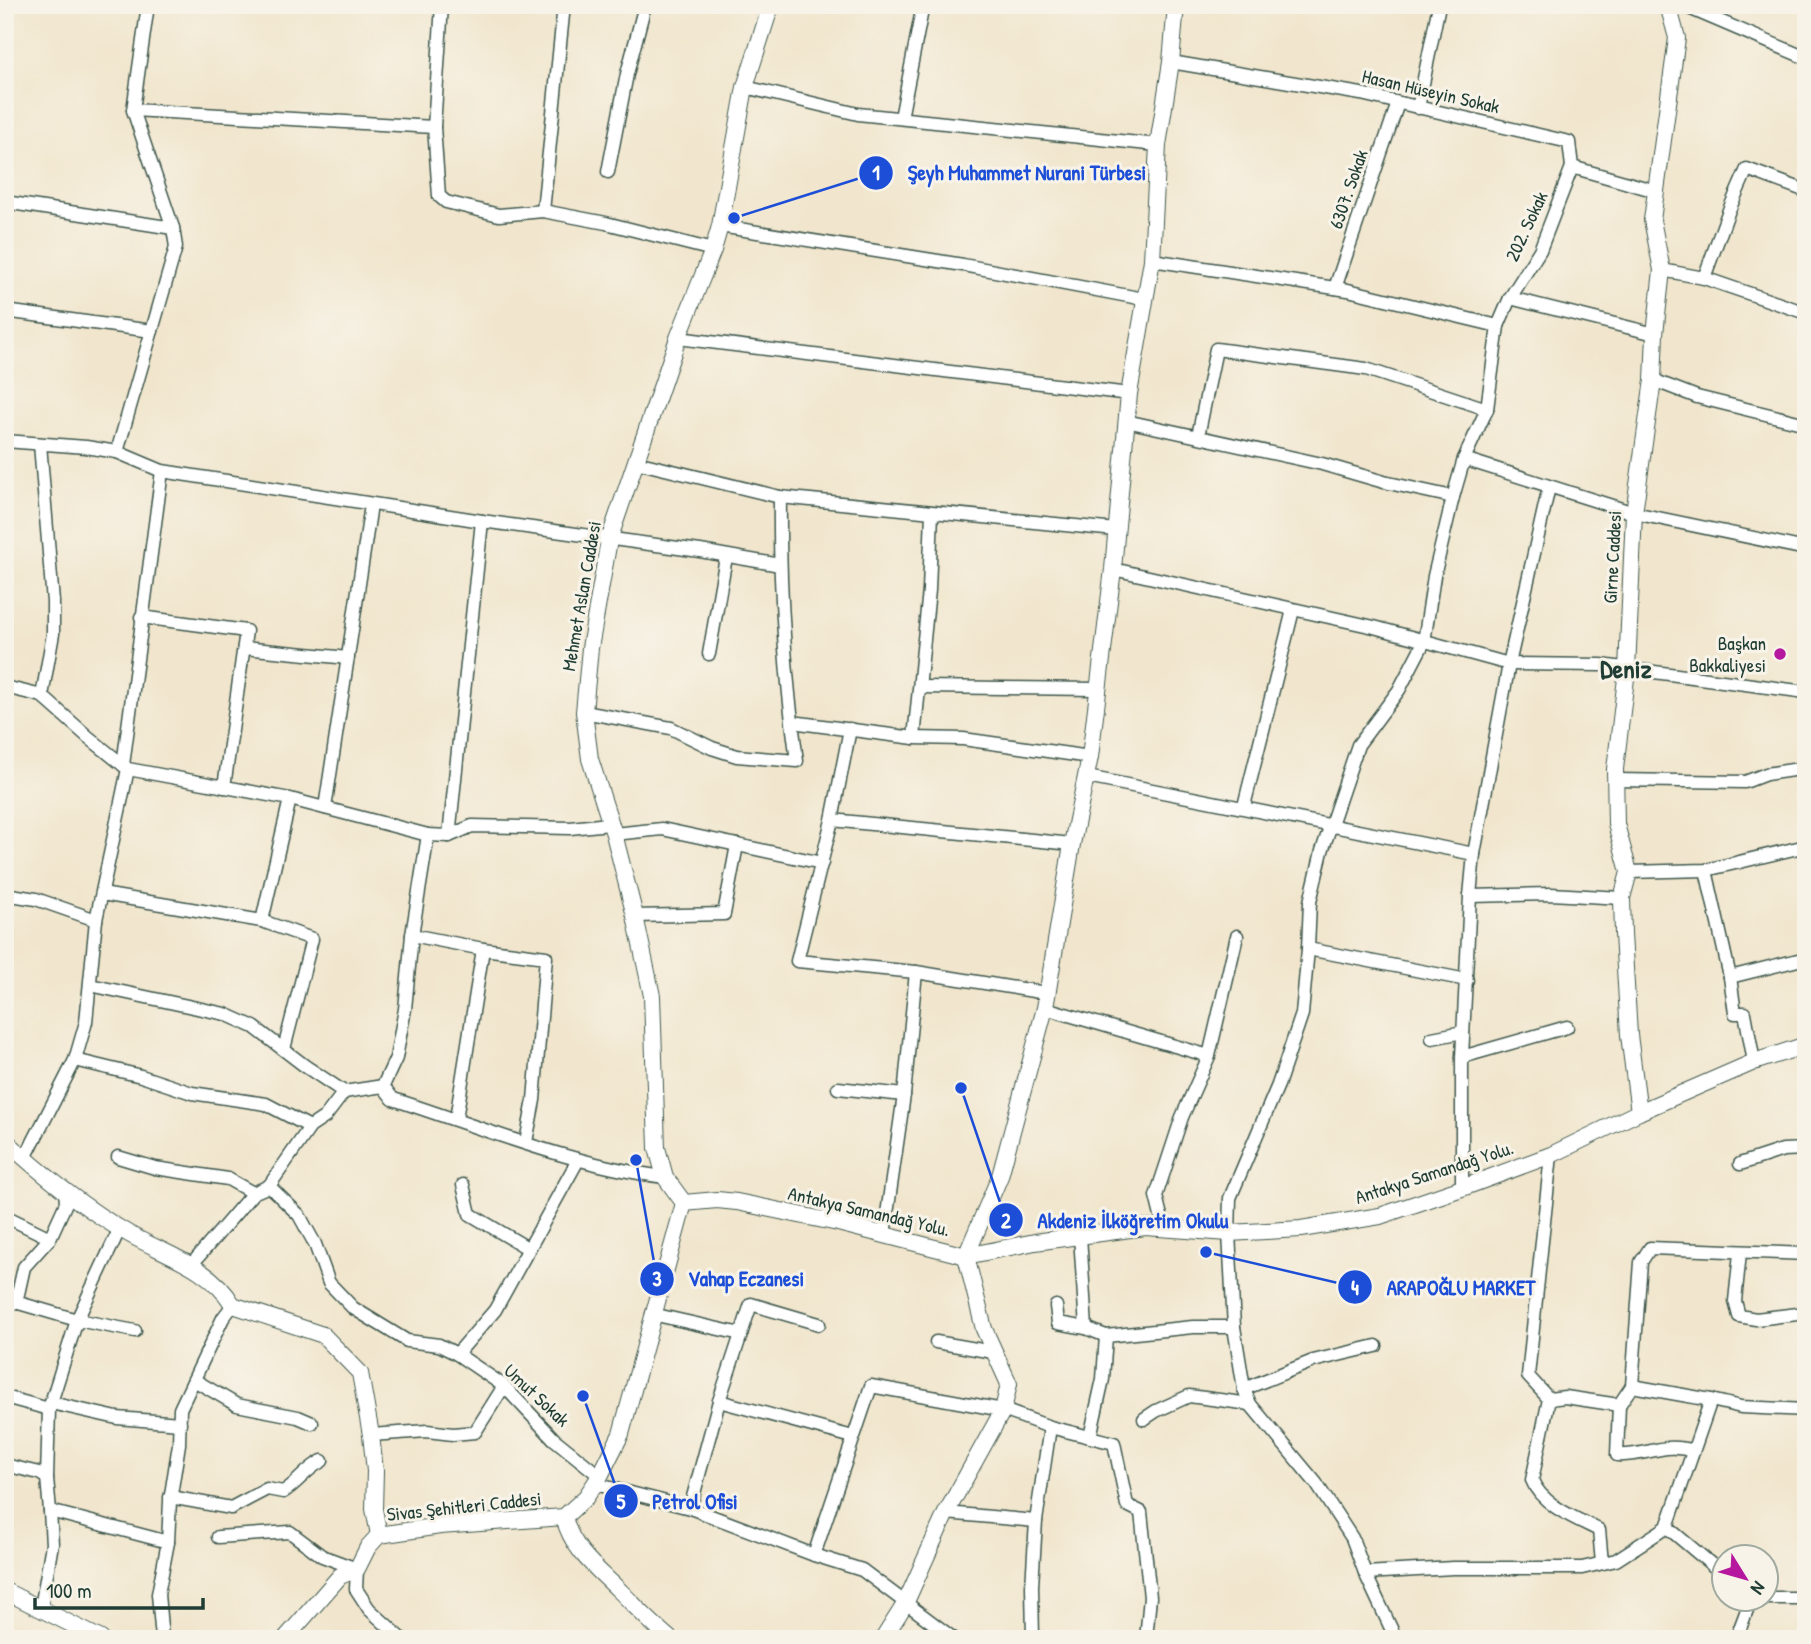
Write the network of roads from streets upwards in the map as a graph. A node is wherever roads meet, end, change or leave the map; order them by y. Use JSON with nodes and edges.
{"nodes":[{"id":1,"x":148,"y":5,"type":"edge"},
{"id":2,"x":442,"y":5,"type":"edge"},
{"id":3,"x":564,"y":5,"type":"edge"},
{"id":4,"x":645,"y":5,"type":"edge"},
{"id":5,"x":923,"y":5,"type":"edge"},
{"id":6,"x":1176,"y":5,"type":"edge"},
{"id":7,"x":1439,"y":5,"type":"edge"},
{"id":8,"x":1668,"y":5,"type":"edge"},
{"id":9,"x":1682,"y":5,"type":"edge"},
{"id":10,"x":767,"y":6,"type":"edge"},
{"id":11,"x":1806,"y":58,"type":"edge"},
{"id":12,"x":1171,"y":62,"type":"junction"},
{"id":13,"x":745,"y":87,"type":"junction"},
{"id":14,"x":1398,"y":103,"type":"junction"},
{"id":15,"x":1418,"y":108,"type":"junction"},
{"id":16,"x":133,"y":110,"type":"junction"},
{"id":17,"x":901,"y":118,"type":"junction"},
{"id":18,"x":434,"y":127,"type":"junction"},
{"id":19,"x":1158,"y":145,"type":"junction"},
{"id":20,"x":1572,"y":167,"type":"junction"},
{"id":21,"x":608,"y":172,"type":"dead end"},
{"id":22,"x":1656,"y":191,"type":"junction"},
{"id":23,"x":1806,"y":191,"type":"edge"},
{"id":24,"x":5,"y":202,"type":"edge"},
{"id":25,"x":543,"y":211,"type":"junction"},
{"id":26,"x":720,"y":226,"type":"junction"},
{"id":27,"x":173,"y":228,"type":"junction"},
{"id":28,"x":713,"y":250,"type":"junction"},
{"id":29,"x":1152,"y":260,"type":"junction"},
{"id":30,"x":1662,"y":271,"type":"junction"},
{"id":31,"x":1704,"y":278,"type":"junction"},
{"id":32,"x":1335,"y":288,"type":"junction"},
{"id":33,"x":1510,"y":298,"type":"junction"},
{"id":34,"x":1144,"y":299,"type":"junction"},
{"id":35,"x":5,"y":310,"type":"edge"},
{"id":36,"x":1806,"y":313,"type":"edge"},
{"id":37,"x":1498,"y":326,"type":"junction"},
{"id":38,"x":152,"y":331,"type":"junction"},
{"id":39,"x":1655,"y":334,"type":"junction"},
{"id":40,"x":678,"y":338,"type":"junction"},
{"id":41,"x":1653,"y":380,"type":"junction"},
{"id":42,"x":1129,"y":394,"type":"junction"},
{"id":43,"x":1487,"y":409,"type":"junction"},
{"id":44,"x":1126,"y":421,"type":"junction"},
{"id":45,"x":1806,"y":424,"type":"edge"},
{"id":46,"x":1198,"y":436,"type":"junction"},
{"id":47,"x":5,"y":441,"type":"edge"},
{"id":48,"x":40,"y":444,"type":"junction"},
{"id":49,"x":117,"y":452,"type":"junction"},
{"id":50,"x":1464,"y":458,"type":"junction"},
{"id":51,"x":636,"y":462,"type":"junction"},
{"id":52,"x":162,"y":471,"type":"junction"},
{"id":53,"x":1549,"y":487,"type":"junction"},
{"id":54,"x":780,"y":497,"type":"junction"},
{"id":55,"x":1453,"y":497,"type":"junction"},
{"id":56,"x":371,"y":505,"type":"junction"},
{"id":57,"x":932,"y":513,"type":"junction"},
{"id":58,"x":1634,"y":513,"type":"junction"},
{"id":59,"x":482,"y":521,"type":"junction"},
{"id":60,"x":1116,"y":530,"type":"junction"},
{"id":61,"x":609,"y":540,"type":"junction"},
{"id":62,"x":1806,"y":549,"type":"edge"},
{"id":63,"x":726,"y":557,"type":"junction"},
{"id":64,"x":780,"y":565,"type":"junction"},
{"id":65,"x":1113,"y":569,"type":"junction"},
{"id":66,"x":1293,"y":610,"type":"junction"},
{"id":67,"x":141,"y":617,"type":"junction"},
{"id":68,"x":1424,"y":642,"type":"junction"},
{"id":69,"x":244,"y":648,"type":"junction"},
{"id":70,"x":709,"y":654,"type":"dead end"},
{"id":71,"x":348,"y":658,"type":"junction"},
{"id":72,"x":1509,"y":664,"type":"junction"},
{"id":73,"x":1627,"y":670,"type":"junction"},
{"id":74,"x":5,"y":687,"type":"edge"},
{"id":75,"x":920,"y":687,"type":"junction"},
{"id":76,"x":1097,"y":689,"type":"junction"},
{"id":77,"x":1806,"y":692,"type":"edge"},
{"id":78,"x":43,"y":695,"type":"junction"},
{"id":79,"x":584,"y":712,"type":"junction"},
{"id":80,"x":792,"y":722,"type":"junction"},
{"id":81,"x":850,"y":729,"type":"junction"},
{"id":82,"x":914,"y":738,"type":"junction"},
{"id":83,"x":1090,"y":757,"type":"junction"},
{"id":84,"x":125,"y":767,"type":"junction"},
{"id":85,"x":1806,"y":768,"type":"edge"},
{"id":86,"x":1087,"y":777,"type":"junction"},
{"id":87,"x":1616,"y":780,"type":"junction"},
{"id":88,"x":225,"y":787,"type":"junction"},
{"id":89,"x":290,"y":799,"type":"junction"},
{"id":90,"x":1244,"y":806,"type":"junction"},
{"id":91,"x":325,"y":808,"type":"junction"},
{"id":92,"x":832,"y":820,"type":"junction"},
{"id":93,"x":1332,"y":826,"type":"junction"},
{"id":94,"x":612,"y":829,"type":"junction"},
{"id":95,"x":428,"y":835,"type":"junction"},
{"id":96,"x":449,"y":836,"type":"junction"},
{"id":97,"x":737,"y":845,"type":"junction"},
{"id":98,"x":1072,"y":845,"type":"junction"},
{"id":99,"x":1806,"y":846,"type":"edge"},
{"id":100,"x":1474,"y":854,"type":"junction"},
{"id":101,"x":822,"y":863,"type":"junction"},
{"id":102,"x":1706,"y":870,"type":"junction"},
{"id":103,"x":1629,"y":872,"type":"junction"},
{"id":104,"x":5,"y":894,"type":"edge"},
{"id":105,"x":102,"y":894,"type":"junction"},
{"id":106,"x":1470,"y":895,"type":"junction"},
{"id":107,"x":1622,"y":898,"type":"junction"},
{"id":108,"x":635,"y":916,"type":"junction"},
{"id":109,"x":96,"y":920,"type":"junction"},
{"id":110,"x":262,"y":921,"type":"junction"},
{"id":111,"x":412,"y":935,"type":"junction"},
{"id":112,"x":1237,"y":936,"type":"dead end"},
{"id":113,"x":1308,"y":948,"type":"junction"},
{"id":114,"x":483,"y":949,"type":"junction"},
{"id":115,"x":1806,"y":958,"type":"edge"},
{"id":116,"x":916,"y":972,"type":"junction"},
{"id":117,"x":1730,"y":977,"type":"junction"},
{"id":118,"x":1467,"y":980,"type":"junction"},
{"id":119,"x":90,"y":985,"type":"junction"},
{"id":120,"x":1045,"y":1000,"type":"junction"},
{"id":121,"x":1567,"y":1027,"type":"dead end"},
{"id":122,"x":1463,"y":1032,"type":"junction"},
{"id":123,"x":1432,"y":1038,"type":"dead end"},
{"id":124,"x":1806,"y":1045,"type":"edge"},
{"id":125,"x":285,"y":1049,"type":"junction"},
{"id":126,"x":1209,"y":1056,"type":"junction"},
{"id":127,"x":1462,"y":1056,"type":"junction"},
{"id":128,"x":75,"y":1060,"type":"junction"},
{"id":129,"x":1754,"y":1062,"type":"junction"},
{"id":130,"x":383,"y":1086,"type":"junction"},
{"id":131,"x":838,"y":1088,"type":"dead end"},
{"id":132,"x":344,"y":1092,"type":"junction"},
{"id":133,"x":904,"y":1095,"type":"junction"},
{"id":134,"x":1639,"y":1112,"type":"junction"},
{"id":135,"x":456,"y":1119,"type":"junction"},
{"id":136,"x":310,"y":1127,"type":"junction"},
{"id":137,"x":5,"y":1140,"type":"edge"},
{"id":138,"x":526,"y":1142,"type":"junction"},
{"id":139,"x":1806,"y":1149,"type":"edge"},
{"id":140,"x":1551,"y":1155,"type":"junction"},
{"id":141,"x":118,"y":1157,"type":"dead end"},
{"id":142,"x":25,"y":1158,"type":"junction"},
{"id":143,"x":578,"y":1160,"type":"junction"},
{"id":144,"x":1740,"y":1164,"type":"dead end"},
{"id":145,"x":665,"y":1177,"type":"junction"},
{"id":146,"x":463,"y":1185,"type":"dead end"},
{"id":147,"x":269,"y":1186,"type":"junction"},
{"id":148,"x":1462,"y":1188,"type":"junction"},
{"id":149,"x":65,"y":1189,"type":"junction"},
{"id":150,"x":253,"y":1193,"type":"junction"},
{"id":151,"x":684,"y":1203,"type":"junction"},
{"id":152,"x":5,"y":1216,"type":"edge"},
{"id":153,"x":120,"y":1228,"type":"junction"},
{"id":154,"x":1164,"y":1228,"type":"junction"},
{"id":155,"x":1229,"y":1233,"type":"junction"},
{"id":156,"x":884,"y":1235,"type":"junction"},
{"id":157,"x":1080,"y":1236,"type":"junction"},
{"id":158,"x":50,"y":1238,"type":"junction"},
{"id":159,"x":529,"y":1249,"type":"junction"},
{"id":160,"x":1740,"y":1253,"type":"junction"},
{"id":161,"x":1806,"y":1254,"type":"edge"},
{"id":162,"x":966,"y":1256,"type":"junction"},
{"id":163,"x":192,"y":1264,"type":"junction"},
{"id":164,"x":11,"y":1301,"type":"edge"},
{"id":165,"x":233,"y":1305,"type":"junction"},
{"id":166,"x":1056,"y":1306,"type":"dead end"},
{"id":167,"x":1806,"y":1313,"type":"edge"},
{"id":168,"x":652,"y":1314,"type":"junction"},
{"id":169,"x":77,"y":1320,"type":"junction"},
{"id":170,"x":819,"y":1324,"type":"dead end"},
{"id":171,"x":1234,"y":1327,"type":"junction"},
{"id":172,"x":1086,"y":1328,"type":"junction"},
{"id":173,"x":135,"y":1331,"type":"dead end"},
{"id":174,"x":741,"y":1334,"type":"junction"},
{"id":175,"x":1106,"y":1336,"type":"junction"},
{"id":176,"x":936,"y":1342,"type":"dead end"},
{"id":177,"x":1377,"y":1346,"type":"dead end"},
{"id":178,"x":993,"y":1352,"type":"junction"},
{"id":179,"x":457,"y":1354,"type":"junction"},
{"id":180,"x":194,"y":1380,"type":"junction"},
{"id":181,"x":504,"y":1386,"type":"junction"},
{"id":182,"x":1632,"y":1386,"type":"junction"},
{"id":183,"x":1244,"y":1389,"type":"junction"},
{"id":184,"x":5,"y":1397,"type":"edge"},
{"id":185,"x":1549,"y":1399,"type":"junction"},
{"id":186,"x":1711,"y":1400,"type":"junction"},
{"id":187,"x":719,"y":1401,"type":"junction"},
{"id":188,"x":1250,"y":1404,"type":"junction"},
{"id":189,"x":1619,"y":1405,"type":"junction"},
{"id":190,"x":50,"y":1406,"type":"junction"},
{"id":191,"x":1003,"y":1410,"type":"junction"},
{"id":192,"x":1806,"y":1410,"type":"edge"},
{"id":193,"x":1144,"y":1419,"type":"dead end"},
{"id":194,"x":180,"y":1423,"type":"junction"},
{"id":195,"x":312,"y":1423,"type":"dead end"},
{"id":196,"x":1050,"y":1427,"type":"junction"},
{"id":197,"x":371,"y":1435,"type":"junction"},
{"id":198,"x":853,"y":1437,"type":"junction"},
{"id":199,"x":1090,"y":1437,"type":"junction"},
{"id":200,"x":1693,"y":1451,"type":"junction"},
{"id":201,"x":322,"y":1461,"type":"dead end"},
{"id":202,"x":5,"y":1465,"type":"edge"},
{"id":203,"x":5,"y":1471,"type":"edge"},
{"id":204,"x":47,"y":1478,"type":"junction"},
{"id":205,"x":598,"y":1480,"type":"junction"},
{"id":206,"x":170,"y":1497,"type":"junction"},
{"id":207,"x":690,"y":1507,"type":"junction"},
{"id":208,"x":50,"y":1511,"type":"junction"},
{"id":209,"x":946,"y":1513,"type":"junction"},
{"id":210,"x":564,"y":1517,"type":"junction"},
{"id":211,"x":1036,"y":1521,"type":"junction"},
{"id":212,"x":1667,"y":1527,"type":"junction"},
{"id":213,"x":379,"y":1535,"type":"junction"},
{"id":214,"x":218,"y":1537,"type":"dead end"},
{"id":215,"x":168,"y":1542,"type":"junction"},
{"id":216,"x":814,"y":1555,"type":"junction"},
{"id":217,"x":1602,"y":1563,"type":"junction"},
{"id":218,"x":1710,"y":1564,"type":"edge"},
{"id":219,"x":357,"y":1569,"type":"junction"},
{"id":220,"x":1365,"y":1573,"type":"junction"},
{"id":221,"x":5,"y":1591,"type":"edge"},
{"id":222,"x":1780,"y":1598,"type":"edge"},
{"id":223,"x":1806,"y":1598,"type":"edge"},
{"id":224,"x":905,"y":1604,"type":"junction"},
{"id":225,"x":41,"y":1608,"type":"junction"},
{"id":226,"x":1745,"y":1612,"type":"edge"},
{"id":227,"x":288,"y":1637,"type":"edge"},
{"id":228,"x":101,"y":1639,"type":"edge"},
{"id":229,"x":162,"y":1639,"type":"edge"},
{"id":230,"x":402,"y":1639,"type":"edge"},
{"id":231,"x":670,"y":1639,"type":"edge"},
{"id":232,"x":883,"y":1639,"type":"edge"},
{"id":233,"x":954,"y":1639,"type":"edge"},
{"id":234,"x":1033,"y":1639,"type":"edge"},
{"id":235,"x":1146,"y":1639,"type":"edge"},
{"id":236,"x":1396,"y":1639,"type":"edge"},
{"id":237,"x":1736,"y":1639,"type":"edge"}],
"edges":[{"from":1,"to":16,"type":"street"},
{"from":2,"to":18,"type":"street"},
{"from":3,"to":25,"type":"street"},
{"from":4,"to":21,"type":"street"},
{"from":5,"to":17,"type":"street"},
{"from":6,"to":12,"type":"street"},
{"from":7,"to":15,"type":"street"},
{"from":8,"to":22,"type":"street","name":"Girne Caddesi"},
{"from":9,"to":11,"type":"street"},
{"from":10,"to":13,"type":"street","name":"Mehmet Aslan Caddesi"},
{"from":12,"to":14,"type":"street","name":"Hasan Hüseyin Sokak"},
{"from":12,"to":19,"type":"street"},
{"from":13,"to":17,"type":"street"},
{"from":13,"to":26,"type":"street","name":"Mehmet Aslan Caddesi"},
{"from":14,"to":15,"type":"street","name":"Hasan Hüseyin Sokak"},
{"from":14,"to":32,"type":"street","name":"6307. Sokak"},
{"from":15,"to":20,"type":"street","name":"Hasan Hüseyin Sokak"},
{"from":16,"to":18,"type":"street"},
{"from":16,"to":27,"type":"street"},
{"from":17,"to":19,"type":"street"},
{"from":18,"to":25,"type":"street"},
{"from":19,"to":29,"type":"street"},
{"from":20,"to":22,"type":"street"},
{"from":20,"to":33,"type":"street","name":"202. Sokak"},
{"from":22,"to":30,"type":"street","name":"Girne Caddesi"},
{"from":23,"to":31,"type":"street"},
{"from":24,"to":27,"type":"street"},
{"from":25,"to":28,"type":"street"},
{"from":26,"to":28,"type":"street","name":"Mehmet Aslan Caddesi"},
{"from":26,"to":34,"type":"street"},
{"from":27,"to":38,"type":"street"},
{"from":28,"to":40,"type":"street","name":"Mehmet Aslan Caddesi"},
{"from":29,"to":32,"type":"street"},
{"from":29,"to":34,"type":"street"},
{"from":30,"to":31,"type":"street"},
{"from":30,"to":39,"type":"street","name":"Girne Caddesi"},
{"from":31,"to":36,"type":"street"},
{"from":32,"to":37,"type":"street"},
{"from":33,"to":37,"type":"street","name":"202. Sokak"},
{"from":33,"to":39,"type":"street"},
{"from":34,"to":42,"type":"street"},
{"from":35,"to":38,"type":"street"},
{"from":37,"to":43,"type":"street","name":"202. Sokak"},
{"from":38,"to":49,"type":"street"},
{"from":39,"to":41,"type":"street","name":"Girne Caddesi"},
{"from":40,"to":42,"type":"street"},
{"from":40,"to":51,"type":"street","name":"Mehmet Aslan Caddesi"},
{"from":41,"to":45,"type":"street"},
{"from":41,"to":58,"type":"street","name":"Girne Caddesi"},
{"from":42,"to":44,"type":"street"},
{"from":43,"to":46,"type":"street"},
{"from":43,"to":50,"type":"street","name":"202. Sokak"},
{"from":44,"to":46,"type":"street"},
{"from":44,"to":60,"type":"street"},
{"from":46,"to":55,"type":"street"},
{"from":47,"to":48,"type":"street"},
{"from":48,"to":49,"type":"street"},
{"from":48,"to":78,"type":"street"},
{"from":49,"to":52,"type":"street"},
{"from":50,"to":53,"type":"street"},
{"from":50,"to":55,"type":"street","name":"202. Sokak"},
{"from":51,"to":54,"type":"street"},
{"from":51,"to":61,"type":"street","name":"Mehmet Aslan Caddesi"},
{"from":52,"to":56,"type":"street"},
{"from":52,"to":67,"type":"street"},
{"from":53,"to":58,"type":"street"},
{"from":53,"to":72,"type":"street"},
{"from":54,"to":57,"type":"street"},
{"from":54,"to":64,"type":"street"},
{"from":55,"to":68,"type":"street","name":"202. Sokak"},
{"from":56,"to":59,"type":"street"},
{"from":56,"to":71,"type":"street"},
{"from":57,"to":60,"type":"street"},
{"from":57,"to":75,"type":"street"},
{"from":58,"to":62,"type":"street"},
{"from":58,"to":73,"type":"street","name":"Girne Caddesi"},
{"from":59,"to":61,"type":"street"},
{"from":59,"to":96,"type":"street"},
{"from":60,"to":65,"type":"street"},
{"from":61,"to":63,"type":"street"},
{"from":61,"to":79,"type":"street","name":"Mehmet Aslan Caddesi"},
{"from":63,"to":64,"type":"street"},
{"from":63,"to":70,"type":"street"},
{"from":64,"to":80,"type":"street"},
{"from":65,"to":66,"type":"street"},
{"from":65,"to":76,"type":"street"},
{"from":66,"to":68,"type":"street"},
{"from":66,"to":90,"type":"street"},
{"from":67,"to":69,"type":"street"},
{"from":67,"to":84,"type":"street"},
{"from":68,"to":72,"type":"street"},
{"from":68,"to":93,"type":"street","name":"202. Sokak"},
{"from":69,"to":71,"type":"street"},
{"from":69,"to":88,"type":"street"},
{"from":71,"to":91,"type":"street"},
{"from":72,"to":73,"type":"street"},
{"from":72,"to":100,"type":"street"},
{"from":73,"to":77,"type":"street"},
{"from":73,"to":87,"type":"street","name":"Girne Caddesi"},
{"from":74,"to":78,"type":"street"},
{"from":75,"to":76,"type":"street"},
{"from":75,"to":82,"type":"street"},
{"from":76,"to":83,"type":"street"},
{"from":78,"to":84,"type":"street"},
{"from":79,"to":80,"type":"street"},
{"from":79,"to":94,"type":"street","name":"Mehmet Aslan Caddesi"},
{"from":80,"to":81,"type":"street"},
{"from":81,"to":82,"type":"street"},
{"from":81,"to":92,"type":"street"},
{"from":82,"to":83,"type":"street"},
{"from":83,"to":86,"type":"street"},
{"from":84,"to":88,"type":"street"},
{"from":84,"to":105,"type":"street"},
{"from":85,"to":87,"type":"street"},
{"from":86,"to":90,"type":"street"},
{"from":86,"to":98,"type":"street"},
{"from":87,"to":103,"type":"street","name":"Girne Caddesi"},
{"from":88,"to":89,"type":"street"},
{"from":89,"to":91,"type":"street"},
{"from":89,"to":110,"type":"street"},
{"from":90,"to":93,"type":"street"},
{"from":91,"to":95,"type":"street"},
{"from":92,"to":98,"type":"street"},
{"from":92,"to":101,"type":"street"},
{"from":93,"to":100,"type":"street"},
{"from":93,"to":113,"type":"street","name":"202. Sokak"},
{"from":94,"to":96,"type":"street"},
{"from":94,"to":97,"type":"street"},
{"from":94,"to":108,"type":"street","name":"Mehmet Aslan Caddesi"},
{"from":95,"to":96,"type":"street"},
{"from":95,"to":111,"type":"street"},
{"from":97,"to":101,"type":"street"},
{"from":97,"to":108,"type":"street"},
{"from":98,"to":120,"type":"street"},
{"from":99,"to":102,"type":"street"},
{"from":100,"to":106,"type":"street"},
{"from":101,"to":116,"type":"street"},
{"from":102,"to":103,"type":"street"},
{"from":102,"to":117,"type":"street"},
{"from":103,"to":107,"type":"street"},
{"from":104,"to":109,"type":"street"},
{"from":105,"to":109,"type":"street"},
{"from":105,"to":110,"type":"street"},
{"from":106,"to":107,"type":"street"},
{"from":106,"to":118,"type":"street"},
{"from":107,"to":134,"type":"street"},
{"from":108,"to":145,"type":"street","name":"Mehmet Aslan Caddesi"},
{"from":109,"to":119,"type":"street"},
{"from":110,"to":125,"type":"street"},
{"from":111,"to":114,"type":"street"},
{"from":111,"to":130,"type":"street"},
{"from":112,"to":126,"type":"street"},
{"from":113,"to":118,"type":"street"},
{"from":113,"to":155,"type":"street","name":"202. Sokak"},
{"from":114,"to":135,"type":"street"},
{"from":114,"to":138,"type":"street"},
{"from":115,"to":117,"type":"street"},
{"from":116,"to":120,"type":"street"},
{"from":116,"to":133,"type":"street"},
{"from":117,"to":129,"type":"street"},
{"from":118,"to":122,"type":"street"},
{"from":119,"to":125,"type":"street"},
{"from":119,"to":128,"type":"street"},
{"from":120,"to":126,"type":"street"},
{"from":120,"to":162,"type":"street"},
{"from":121,"to":127,"type":"street"},
{"from":122,"to":123,"type":"street"},
{"from":122,"to":127,"type":"street"},
{"from":124,"to":129,"type":"street","name":"Antakya Samandağ Yolu."},
{"from":125,"to":132,"type":"street"},
{"from":126,"to":154,"type":"street"},
{"from":127,"to":148,"type":"street"},
{"from":128,"to":136,"type":"street"},
{"from":128,"to":142,"type":"street"},
{"from":129,"to":134,"type":"street","name":"Antakya Samandağ Yolu."},
{"from":130,"to":132,"type":"street"},
{"from":130,"to":135,"type":"street"},
{"from":131,"to":133,"type":"street"},
{"from":132,"to":136,"type":"street"},
{"from":133,"to":156,"type":"street"},
{"from":134,"to":140,"type":"street","name":"Antakya Samandağ Yolu."},
{"from":135,"to":138,"type":"street"},
{"from":136,"to":147,"type":"street"},
{"from":137,"to":142,"type":"street"},
{"from":138,"to":143,"type":"street"},
{"from":139,"to":144,"type":"street"},
{"from":140,"to":148,"type":"street","name":"Antakya Samandağ Yolu."},
{"from":140,"to":185,"type":"street"},
{"from":141,"to":150,"type":"street"},
{"from":142,"to":149,"type":"street"},
{"from":143,"to":145,"type":"street"},
{"from":143,"to":159,"type":"street"},
{"from":145,"to":151,"type":"street","name":"Mehmet Aslan Caddesi"},
{"from":146,"to":159,"type":"street"},
{"from":147,"to":150,"type":"street"},
{"from":147,"to":179,"type":"street","name":"Umut Sokak"},
{"from":148,"to":155,"type":"street","name":"Antakya Samandağ Yolu."},
{"from":149,"to":153,"type":"street"},
{"from":149,"to":158,"type":"street"},
{"from":150,"to":163,"type":"street"},
{"from":151,"to":156,"type":"street","name":"Antakya Samandağ Yolu."},
{"from":151,"to":168,"type":"street","name":"Sivas Şehitleri Caddesi"},
{"from":152,"to":158,"type":"street"},
{"from":153,"to":163,"type":"street"},
{"from":153,"to":169,"type":"street"},
{"from":154,"to":155,"type":"street","name":"Antakya Samandağ Yolu."},
{"from":154,"to":157,"type":"street","name":"Antakya Samandağ Yolu."},
{"from":155,"to":171,"type":"street","name":"202. Sokak"},
{"from":156,"to":162,"type":"street","name":"Antakya Samandağ Yolu."},
{"from":157,"to":162,"type":"street","name":"Antakya Samandağ Yolu."},
{"from":157,"to":172,"type":"street"},
{"from":158,"to":164,"type":"street"},
{"from":159,"to":179,"type":"street"},
{"from":160,"to":161,"type":"street"},
{"from":160,"to":167,"type":"street"},
{"from":160,"to":182,"type":"street"},
{"from":162,"to":178,"type":"street"},
{"from":163,"to":165,"type":"street"},
{"from":164,"to":169,"type":"street"},
{"from":165,"to":180,"type":"street"},
{"from":165,"to":197,"type":"street"},
{"from":166,"to":172,"type":"street"},
{"from":168,"to":174,"type":"street"},
{"from":168,"to":205,"type":"street","name":"Sivas Şehitleri Caddesi"},
{"from":169,"to":173,"type":"street"},
{"from":169,"to":190,"type":"street"},
{"from":170,"to":174,"type":"street"},
{"from":171,"to":175,"type":"street"},
{"from":171,"to":183,"type":"street","name":"202. Sokak"},
{"from":172,"to":175,"type":"street"},
{"from":174,"to":187,"type":"street"},
{"from":175,"to":199,"type":"street"},
{"from":176,"to":178,"type":"street"},
{"from":177,"to":183,"type":"street"},
{"from":178,"to":191,"type":"street"},
{"from":179,"to":181,"type":"street","name":"Umut Sokak"},
{"from":180,"to":194,"type":"street"},
{"from":180,"to":195,"type":"street"},
{"from":181,"to":197,"type":"street"},
{"from":181,"to":205,"type":"street","name":"Umut Sokak"},
{"from":182,"to":186,"type":"street"},
{"from":182,"to":189,"type":"street"},
{"from":183,"to":188,"type":"street","name":"202. Sokak"},
{"from":184,"to":190,"type":"street"},
{"from":185,"to":189,"type":"street"},
{"from":185,"to":217,"type":"street"},
{"from":186,"to":192,"type":"street"},
{"from":186,"to":200,"type":"street"},
{"from":187,"to":198,"type":"street"},
{"from":187,"to":207,"type":"street"},
{"from":188,"to":193,"type":"street"},
{"from":188,"to":220,"type":"street","name":"202. Sokak"},
{"from":189,"to":200,"type":"street"},
{"from":190,"to":194,"type":"street"},
{"from":190,"to":204,"type":"street"},
{"from":191,"to":196,"type":"street"},
{"from":191,"to":198,"type":"street"},
{"from":191,"to":209,"type":"street"},
{"from":194,"to":206,"type":"street"},
{"from":196,"to":199,"type":"street"},
{"from":196,"to":211,"type":"street"},
{"from":197,"to":213,"type":"street"},
{"from":198,"to":216,"type":"street"},
{"from":199,"to":235,"type":"street"},
{"from":200,"to":212,"type":"street"},
{"from":201,"to":206,"type":"street"},
{"from":202,"to":203,"type":"street"},
{"from":202,"to":204,"type":"street"},
{"from":204,"to":208,"type":"street"},
{"from":205,"to":207,"type":"street","name":"Umut Sokak"},
{"from":205,"to":210,"type":"street","name":"Sivas Şehitleri Caddesi"},
{"from":206,"to":215,"type":"street"},
{"from":207,"to":216,"type":"street","name":"Umut Sokak"},
{"from":208,"to":215,"type":"street"},
{"from":208,"to":225,"type":"street"},
{"from":209,"to":211,"type":"street"},
{"from":209,"to":224,"type":"street"},
{"from":210,"to":213,"type":"street","name":"Sivas Şehitleri Caddesi"},
{"from":210,"to":231,"type":"street"},
{"from":211,"to":234,"type":"street"},
{"from":212,"to":217,"type":"street"},
{"from":212,"to":218,"type":"street"},
{"from":213,"to":219,"type":"street","name":"Sivas Şehitleri Caddesi"},
{"from":214,"to":219,"type":"street"},
{"from":215,"to":229,"type":"street"},
{"from":216,"to":224,"type":"street","name":"Umut Sokak"},
{"from":217,"to":220,"type":"street"},
{"from":219,"to":227,"type":"street","name":"Sivas Şehitleri Caddesi"},
{"from":219,"to":230,"type":"street"},
{"from":220,"to":236,"type":"street","name":"202. Sokak"},
{"from":221,"to":225,"type":"street"},
{"from":222,"to":223,"type":"street"},
{"from":224,"to":232,"type":"street"},
{"from":224,"to":233,"type":"street","name":"Umut Sokak"},
{"from":225,"to":228,"type":"street"},
{"from":226,"to":237,"type":"street"}]}
